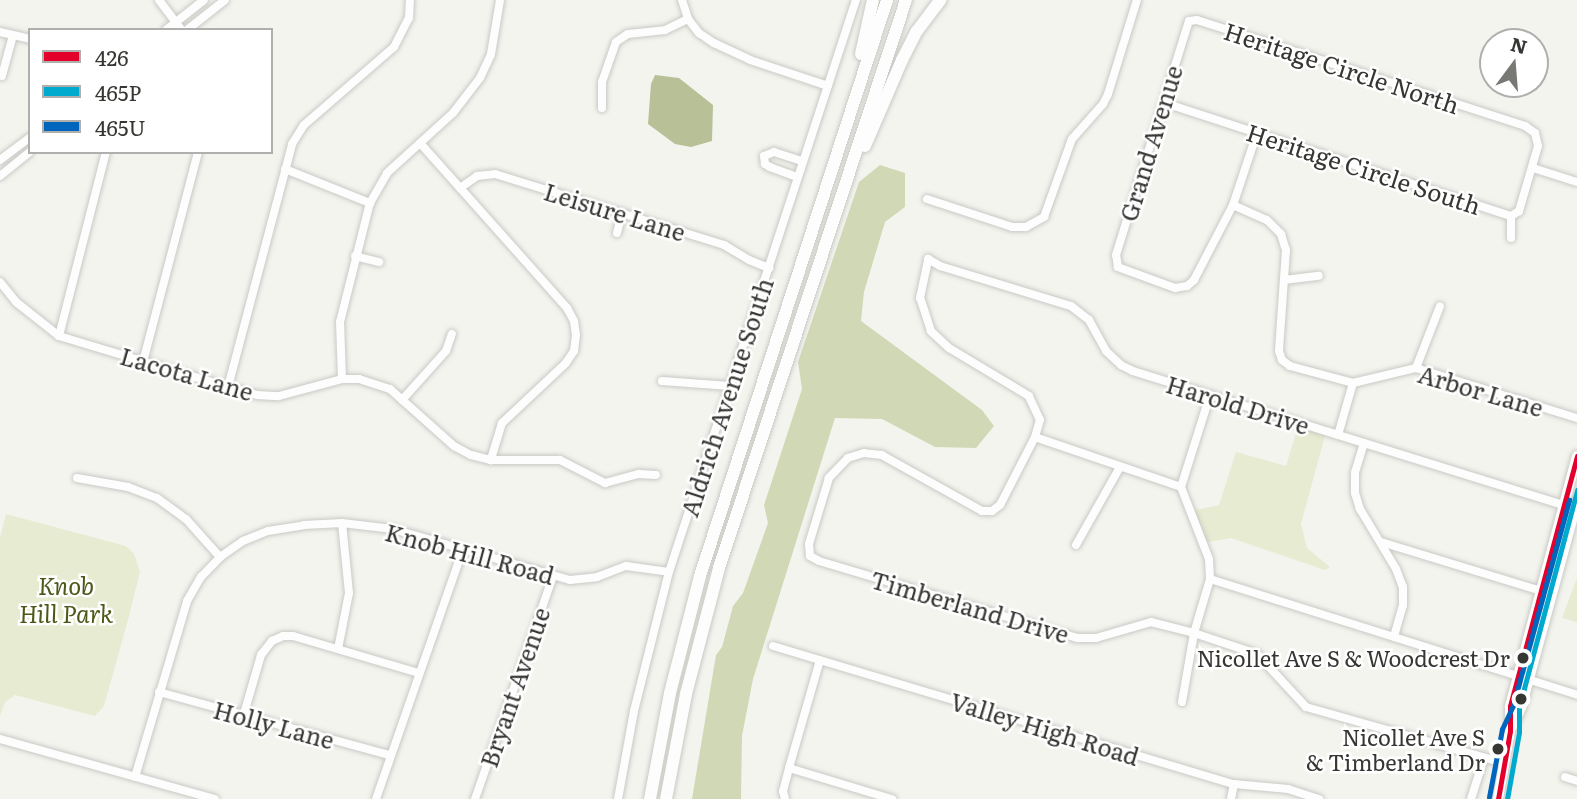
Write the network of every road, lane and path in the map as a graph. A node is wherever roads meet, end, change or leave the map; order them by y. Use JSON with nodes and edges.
{"nodes":[{"id":1,"x":159,"y":0,"type":"edge"},
{"id":2,"x":204,"y":0,"type":"edge"},
{"id":3,"x":225,"y":0,"type":"edge"},
{"id":4,"x":410,"y":0,"type":"edge"},
{"id":5,"x":500,"y":0,"type":"edge"},
{"id":6,"x":682,"y":0,"type":"edge"},
{"id":7,"x":856,"y":0,"type":"edge"},
{"id":8,"x":873,"y":0,"type":"edge"},
{"id":9,"x":887,"y":0,"type":"edge"},
{"id":10,"x":906,"y":0,"type":"edge"},
{"id":11,"x":940,"y":0,"type":"edge"},
{"id":12,"x":1137,"y":0,"type":"edge"},
{"id":13,"x":688,"y":19,"type":"junction"},
{"id":14,"x":1189,"y":21,"type":"joint"},
{"id":15,"x":176,"y":22,"type":"junction"},
{"id":16,"x":168,"y":28,"type":"edge"},
{"id":17,"x":183,"y":28,"type":"edge"},
{"id":18,"x":188,"y":28,"type":"edge"},
{"id":19,"x":0,"y":32,"type":"edge"},
{"id":20,"x":13,"y":35,"type":"junction"},
{"id":21,"x":28,"y":39,"type":"edge"},
{"id":22,"x":2,"y":76,"type":"dead end"},
{"id":23,"x":828,"y":86,"type":"junction"},
{"id":24,"x":1165,"y":103,"type":"junction"},
{"id":25,"x":602,"y":108,"type":"dead end"},
{"id":26,"x":1258,"y":133,"type":"junction"},
{"id":27,"x":28,"y":139,"type":"edge"},
{"id":28,"x":420,"y":143,"type":"junction"},
{"id":29,"x":837,"y":150,"type":"junction"},
{"id":30,"x":28,"y":154,"type":"edge"},
{"id":31,"x":105,"y":154,"type":"edge"},
{"id":32,"x":197,"y":154,"type":"edge"},
{"id":33,"x":0,"y":160,"type":"edge"},
{"id":34,"x":802,"y":161,"type":"junction"},
{"id":35,"x":1533,"y":168,"type":"junction"},
{"id":36,"x":285,"y":169,"type":"junction"},
{"id":37,"x":0,"y":176,"type":"edge"},
{"id":38,"x":847,"y":176,"type":"junction"},
{"id":39,"x":797,"y":177,"type":"junction"},
{"id":40,"x":1577,"y":182,"type":"edge"},
{"id":41,"x":460,"y":188,"type":"junction"},
{"id":42,"x":927,"y":200,"type":"dead end"},
{"id":43,"x":370,"y":203,"type":"junction"},
{"id":44,"x":1233,"y":205,"type":"junction"},
{"id":45,"x":622,"y":214,"type":"junction"},
{"id":46,"x":1511,"y":216,"type":"junction"},
{"id":47,"x":617,"y":233,"type":"dead end"},
{"id":48,"x":1511,"y":239,"type":"dead end"},
{"id":49,"x":355,"y":256,"type":"junction"},
{"id":50,"x":379,"y":262,"type":"dead end"},
{"id":51,"x":769,"y":268,"type":"junction"},
{"id":52,"x":1319,"y":276,"type":"dead end"},
{"id":53,"x":1284,"y":280,"type":"junction"},
{"id":54,"x":0,"y":282,"type":"edge"},
{"id":55,"x":1440,"y":306,"type":"dead end"},
{"id":56,"x":452,"y":334,"type":"dead end"},
{"id":57,"x":59,"y":336,"type":"junction"},
{"id":58,"x":143,"y":362,"type":"junction"},
{"id":59,"x":1416,"y":368,"type":"junction"},
{"id":60,"x":342,"y":379,"type":"junction"},
{"id":61,"x":662,"y":381,"type":"dead end"},
{"id":62,"x":1353,"y":383,"type":"junction"},
{"id":63,"x":730,"y":386,"type":"junction"},
{"id":64,"x":228,"y":387,"type":"junction"},
{"id":65,"x":1210,"y":395,"type":"junction"},
{"id":66,"x":402,"y":400,"type":"junction"},
{"id":67,"x":1577,"y":418,"type":"edge"},
{"id":68,"x":1338,"y":435,"type":"junction"},
{"id":69,"x":1035,"y":437,"type":"junction"},
{"id":70,"x":1364,"y":443,"type":"junction"},
{"id":71,"x":1577,"y":456,"type":"edge"},
{"id":72,"x":491,"y":460,"type":"junction"},
{"id":73,"x":1120,"y":467,"type":"junction"},
{"id":74,"x":656,"y":475,"type":"dead end"},
{"id":75,"x":77,"y":478,"type":"dead end"},
{"id":76,"x":1181,"y":487,"type":"junction"},
{"id":77,"x":1563,"y":506,"type":"junction"},
{"id":78,"x":1576,"y":506,"type":"edge"},
{"id":79,"x":342,"y":523,"type":"junction"},
{"id":80,"x":1381,"y":542,"type":"junction"},
{"id":81,"x":1076,"y":545,"type":"dead end"},
{"id":82,"x":463,"y":550,"type":"junction"},
{"id":83,"x":220,"y":557,"type":"junction"},
{"id":84,"x":669,"y":572,"type":"junction"},
{"id":85,"x":553,"y":576,"type":"junction"},
{"id":86,"x":1210,"y":579,"type":"junction"},
{"id":87,"x":1540,"y":591,"type":"junction"},
{"id":88,"x":1551,"y":594,"type":"junction"},
{"id":89,"x":1194,"y":633,"type":"junction"},
{"id":90,"x":1394,"y":637,"type":"junction"},
{"id":91,"x":773,"y":646,"type":"dead end"},
{"id":92,"x":338,"y":649,"type":"junction"},
{"id":93,"x":820,"y":660,"type":"junction"},
{"id":94,"x":419,"y":673,"type":"junction"},
{"id":95,"x":1517,"y":676,"type":"junction"},
{"id":96,"x":1529,"y":679,"type":"junction"},
{"id":97,"x":159,"y":692,"type":"junction"},
{"id":98,"x":1577,"y":695,"type":"edge"},
{"id":99,"x":1182,"y":702,"type":"dead end"},
{"id":100,"x":243,"y":717,"type":"junction"},
{"id":101,"x":1510,"y":731,"type":"junction"},
{"id":102,"x":0,"y":739,"type":"edge"},
{"id":103,"x":390,"y":755,"type":"junction"},
{"id":104,"x":1484,"y":758,"type":"junction"},
{"id":105,"x":1504,"y":763,"type":"junction"},
{"id":106,"x":789,"y":768,"type":"junction"},
{"id":107,"x":1565,"y":776,"type":"dead end"},
{"id":108,"x":135,"y":777,"type":"junction"},
{"id":109,"x":1577,"y":781,"type":"edge"},
{"id":110,"x":1234,"y":785,"type":"junction"},
{"id":111,"x":215,"y":799,"type":"edge"},
{"id":112,"x":376,"y":799,"type":"edge"},
{"id":113,"x":475,"y":799,"type":"edge"},
{"id":114,"x":618,"y":799,"type":"edge"},
{"id":115,"x":650,"y":799,"type":"edge"},
{"id":116,"x":666,"y":799,"type":"edge"},
{"id":117,"x":785,"y":799,"type":"edge"},
{"id":118,"x":892,"y":799,"type":"edge"},
{"id":119,"x":1231,"y":799,"type":"edge"},
{"id":120,"x":1320,"y":799,"type":"edge"},
{"id":121,"x":1471,"y":799,"type":"edge"},
{"id":122,"x":1498,"y":799,"type":"edge"}],
"edges":[{"from":1,"to":15,"type":"street"},
{"from":2,"to":15,"type":"street"},
{"from":3,"to":18,"type":"street"},
{"from":4,"to":36,"type":"street"},
{"from":5,"to":28,"type":"street"},
{"from":6,"to":13,"type":"street"},
{"from":7,"to":23,"type":"street","name":"Aldrich Avenue South"},
{"from":8,"to":29,"type":"highway"},
{"from":9,"to":29,"type":"highway"},
{"from":10,"to":38,"type":"highway"},
{"from":11,"to":38,"type":"highway"},
{"from":12,"to":42,"type":"street"},
{"from":13,"to":23,"type":"street"},
{"from":13,"to":25,"type":"street"},
{"from":14,"to":24,"type":"street","name":"Grand Avenue"},
{"from":14,"to":35,"type":"street","name":"Heritage Circle North"},
{"from":15,"to":16,"type":"street"},
{"from":15,"to":17,"type":"street"},
{"from":19,"to":20,"type":"street"},
{"from":20,"to":21,"type":"street"},
{"from":20,"to":22,"type":"street"},
{"from":23,"to":34,"type":"street","name":"Aldrich Avenue South"},
{"from":24,"to":26,"type":"street","name":"Heritage Circle South"},
{"from":24,"to":44,"type":"street","name":"Grand Avenue"},
{"from":26,"to":44,"type":"street"},
{"from":26,"to":46,"type":"street","name":"Heritage Circle South"},
{"from":27,"to":33,"type":"street"},
{"from":28,"to":41,"type":"street"},
{"from":28,"to":43,"type":"street"},
{"from":29,"to":115,"type":"highway"},
{"from":30,"to":37,"type":"street"},
{"from":31,"to":57,"type":"street"},
{"from":32,"to":58,"type":"street"},
{"from":34,"to":39,"type":"street","name":"Aldrich Avenue South"},
{"from":34,"to":39,"type":"street"},
{"from":35,"to":40,"type":"street"},
{"from":35,"to":46,"type":"street","name":"Heritage Circle South"},
{"from":36,"to":43,"type":"street"},
{"from":36,"to":64,"type":"street"},
{"from":38,"to":116,"type":"highway"},
{"from":39,"to":51,"type":"street","name":"Aldrich Avenue South"},
{"from":41,"to":45,"type":"street","name":"Leisure Lane"},
{"from":41,"to":72,"type":"street"},
{"from":43,"to":49,"type":"street"},
{"from":44,"to":53,"type":"street","name":"Arbor Lane"},
{"from":45,"to":47,"type":"street"},
{"from":45,"to":51,"type":"street","name":"Leisure Lane"},
{"from":46,"to":48,"type":"street"},
{"from":49,"to":50,"type":"street"},
{"from":49,"to":60,"type":"street"},
{"from":51,"to":63,"type":"street","name":"Aldrich Avenue South"},
{"from":52,"to":53,"type":"street"},
{"from":53,"to":62,"type":"street","name":"Arbor Lane"},
{"from":54,"to":57,"type":"street","name":"Lacota Lane"},
{"from":55,"to":59,"type":"street"},
{"from":56,"to":66,"type":"street"},
{"from":57,"to":58,"type":"street","name":"Lacota Lane"},
{"from":58,"to":64,"type":"street","name":"Lacota Lane"},
{"from":59,"to":62,"type":"street","name":"Arbor Lane"},
{"from":59,"to":67,"type":"street","name":"Arbor Lane"},
{"from":60,"to":64,"type":"street","name":"Lacota Lane"},
{"from":60,"to":66,"type":"street","name":"Lacota Lane"},
{"from":61,"to":63,"type":"street"},
{"from":62,"to":68,"type":"street"},
{"from":63,"to":84,"type":"street","name":"Aldrich Avenue South"},
{"from":65,"to":68,"type":"street","name":"Harold Drive"},
{"from":65,"to":69,"type":"street","name":"Harold Drive"},
{"from":65,"to":76,"type":"street"},
{"from":66,"to":72,"type":"street","name":"Lacota Lane"},
{"from":68,"to":70,"type":"street","name":"Harold Drive"},
{"from":69,"to":73,"type":"street"},
{"from":69,"to":89,"type":"street","name":"Timberland Drive"},
{"from":70,"to":77,"type":"street","name":"Harold Drive"},
{"from":70,"to":80,"type":"street"},
{"from":71,"to":77,"type":"main road"},
{"from":72,"to":74,"type":"street","name":"Lacota Lane"},
{"from":73,"to":76,"type":"street"},
{"from":73,"to":81,"type":"street"},
{"from":75,"to":83,"type":"street"},
{"from":76,"to":86,"type":"street"},
{"from":77,"to":78,"type":"street","name":"Harold Drive"},
{"from":77,"to":87,"type":"main road"},
{"from":78,"to":88,"type":"main road"},
{"from":79,"to":82,"type":"street","name":"Knob Hill Road"},
{"from":79,"to":83,"type":"street","name":"Knob Hill Road"},
{"from":79,"to":92,"type":"street"},
{"from":80,"to":87,"type":"street"},
{"from":80,"to":90,"type":"street"},
{"from":82,"to":85,"type":"street","name":"Knob Hill Road"},
{"from":82,"to":94,"type":"street"},
{"from":83,"to":97,"type":"street","name":"Knob Hill Road"},
{"from":84,"to":85,"type":"street","name":"Knob Hill Road"},
{"from":84,"to":114,"type":"street","name":"Aldrich Avenue South"},
{"from":85,"to":113,"type":"street","name":"Bryant Avenue"},
{"from":86,"to":89,"type":"street"},
{"from":86,"to":90,"type":"street"},
{"from":87,"to":88,"type":"street"},
{"from":87,"to":95,"type":"main road"},
{"from":88,"to":96,"type":"main road"},
{"from":89,"to":99,"type":"street"},
{"from":89,"to":104,"type":"street","name":"Timberland Drive"},
{"from":90,"to":95,"type":"street"},
{"from":91,"to":93,"type":"street","name":"Valley High Road"},
{"from":92,"to":94,"type":"street"},
{"from":92,"to":100,"type":"street"},
{"from":93,"to":106,"type":"street"},
{"from":93,"to":110,"type":"street","name":"Valley High Road"},
{"from":94,"to":103,"type":"street"},
{"from":95,"to":96,"type":"street"},
{"from":95,"to":101,"type":"main road"},
{"from":96,"to":98,"type":"street"},
{"from":96,"to":101,"type":"main road"},
{"from":97,"to":100,"type":"street","name":"Holly Lane"},
{"from":97,"to":108,"type":"street","name":"Knob Hill Road"},
{"from":100,"to":103,"type":"street","name":"Holly Lane"},
{"from":101,"to":105,"type":"main road"},
{"from":102,"to":108,"type":"street"},
{"from":103,"to":112,"type":"street"},
{"from":104,"to":105,"type":"street","name":"Timberland Drive"},
{"from":104,"to":121,"type":"street"},
{"from":105,"to":122,"type":"main road"},
{"from":106,"to":117,"type":"street"},
{"from":106,"to":118,"type":"street"},
{"from":107,"to":109,"type":"street"},
{"from":108,"to":111,"type":"street"},
{"from":110,"to":119,"type":"street"},
{"from":110,"to":120,"type":"street","name":"Valley High Road"}]}
